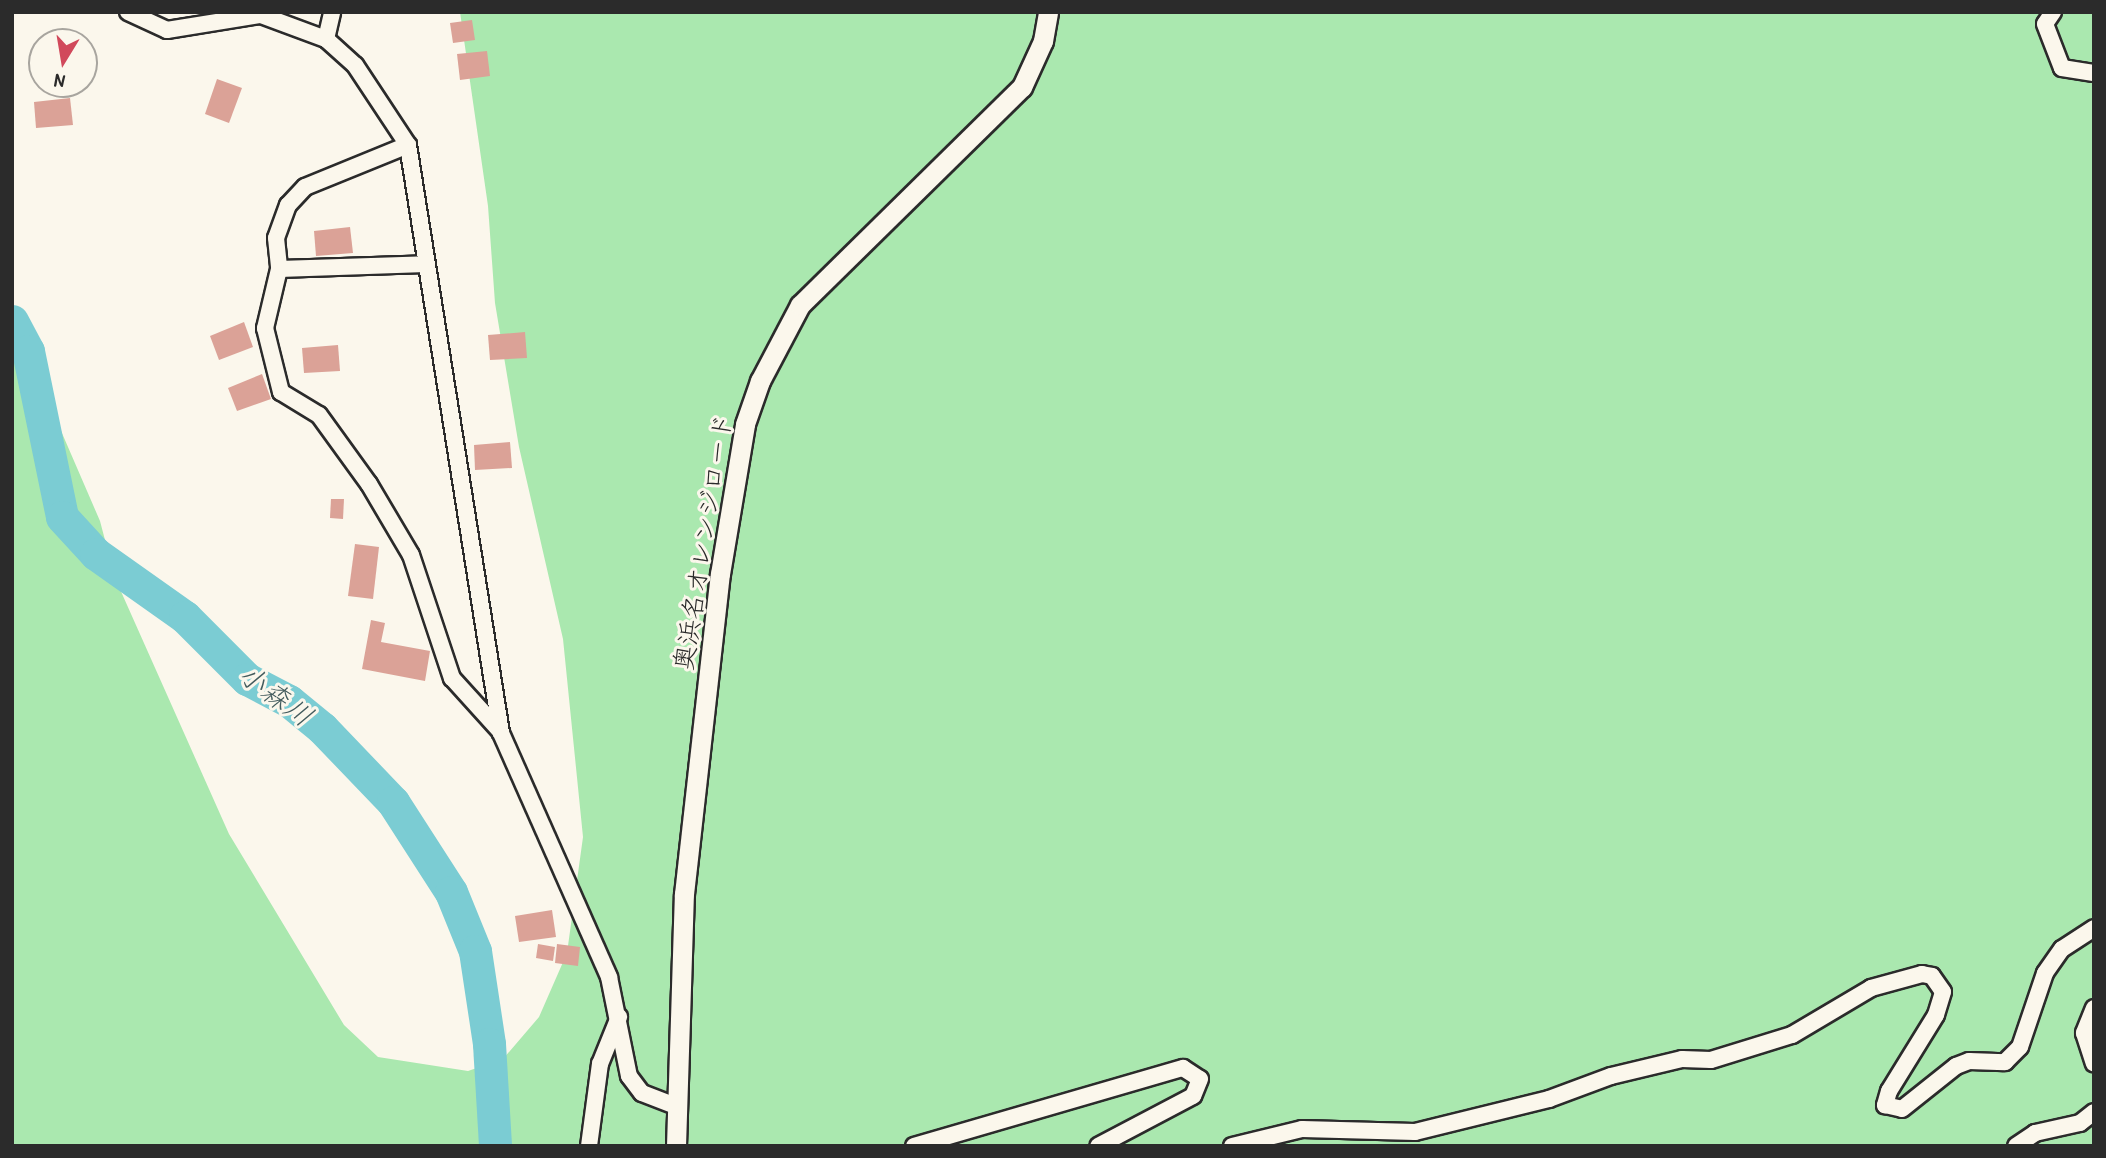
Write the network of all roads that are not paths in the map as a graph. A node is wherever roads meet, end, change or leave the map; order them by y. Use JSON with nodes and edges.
{"nodes":[{"id":1,"x":128,"y":12,"type":"edge"},
{"id":2,"x":332,"y":12,"type":"edge"},
{"id":3,"x":1048,"y":12,"type":"edge"},
{"id":4,"x":2053,"y":12,"type":"edge"},
{"id":5,"x":326,"y":39,"type":"junction"},
{"id":6,"x":2094,"y":73,"type":"edge"},
{"id":7,"x":408,"y":145,"type":"junction"},
{"id":8,"x":426,"y":264,"type":"junction"},
{"id":9,"x":279,"y":269,"type":"junction"},
{"id":10,"x":501,"y":733,"type":"junction"},
{"id":11,"x":2094,"y":928,"type":"edge"},
{"id":12,"x":2094,"y":1008,"type":"edge"},
{"id":13,"x":619,"y":1017,"type":"junction"},
{"id":14,"x":2094,"y":1063,"type":"edge"},
{"id":15,"x":674,"y":1105,"type":"junction"},
{"id":16,"x":2094,"y":1112,"type":"edge"},
{"id":17,"x":589,"y":1146,"type":"edge"},
{"id":18,"x":676,"y":1146,"type":"edge"},
{"id":19,"x":914,"y":1146,"type":"edge"},
{"id":20,"x":1098,"y":1146,"type":"edge"},
{"id":21,"x":1232,"y":1146,"type":"edge"},
{"id":22,"x":2016,"y":1146,"type":"edge"}],
"edges":[{"from":1,"to":5,"type":"street"},
{"from":2,"to":5,"type":"street"},
{"from":3,"to":15,"type":"street","name":"奥浜名オレンジロード"},
{"from":4,"to":6,"type":"street"},
{"from":5,"to":7,"type":"street"},
{"from":7,"to":8,"type":"street"},
{"from":7,"to":9,"type":"street"},
{"from":8,"to":9,"type":"street"},
{"from":8,"to":10,"type":"street"},
{"from":9,"to":10,"type":"street"},
{"from":10,"to":13,"type":"street"},
{"from":11,"to":21,"type":"street"},
{"from":12,"to":14,"type":"street"},
{"from":13,"to":15,"type":"street"},
{"from":13,"to":17,"type":"street"},
{"from":15,"to":18,"type":"street","name":"奥浜名オレンジロード"},
{"from":16,"to":22,"type":"street"},
{"from":19,"to":20,"type":"street"}]}
